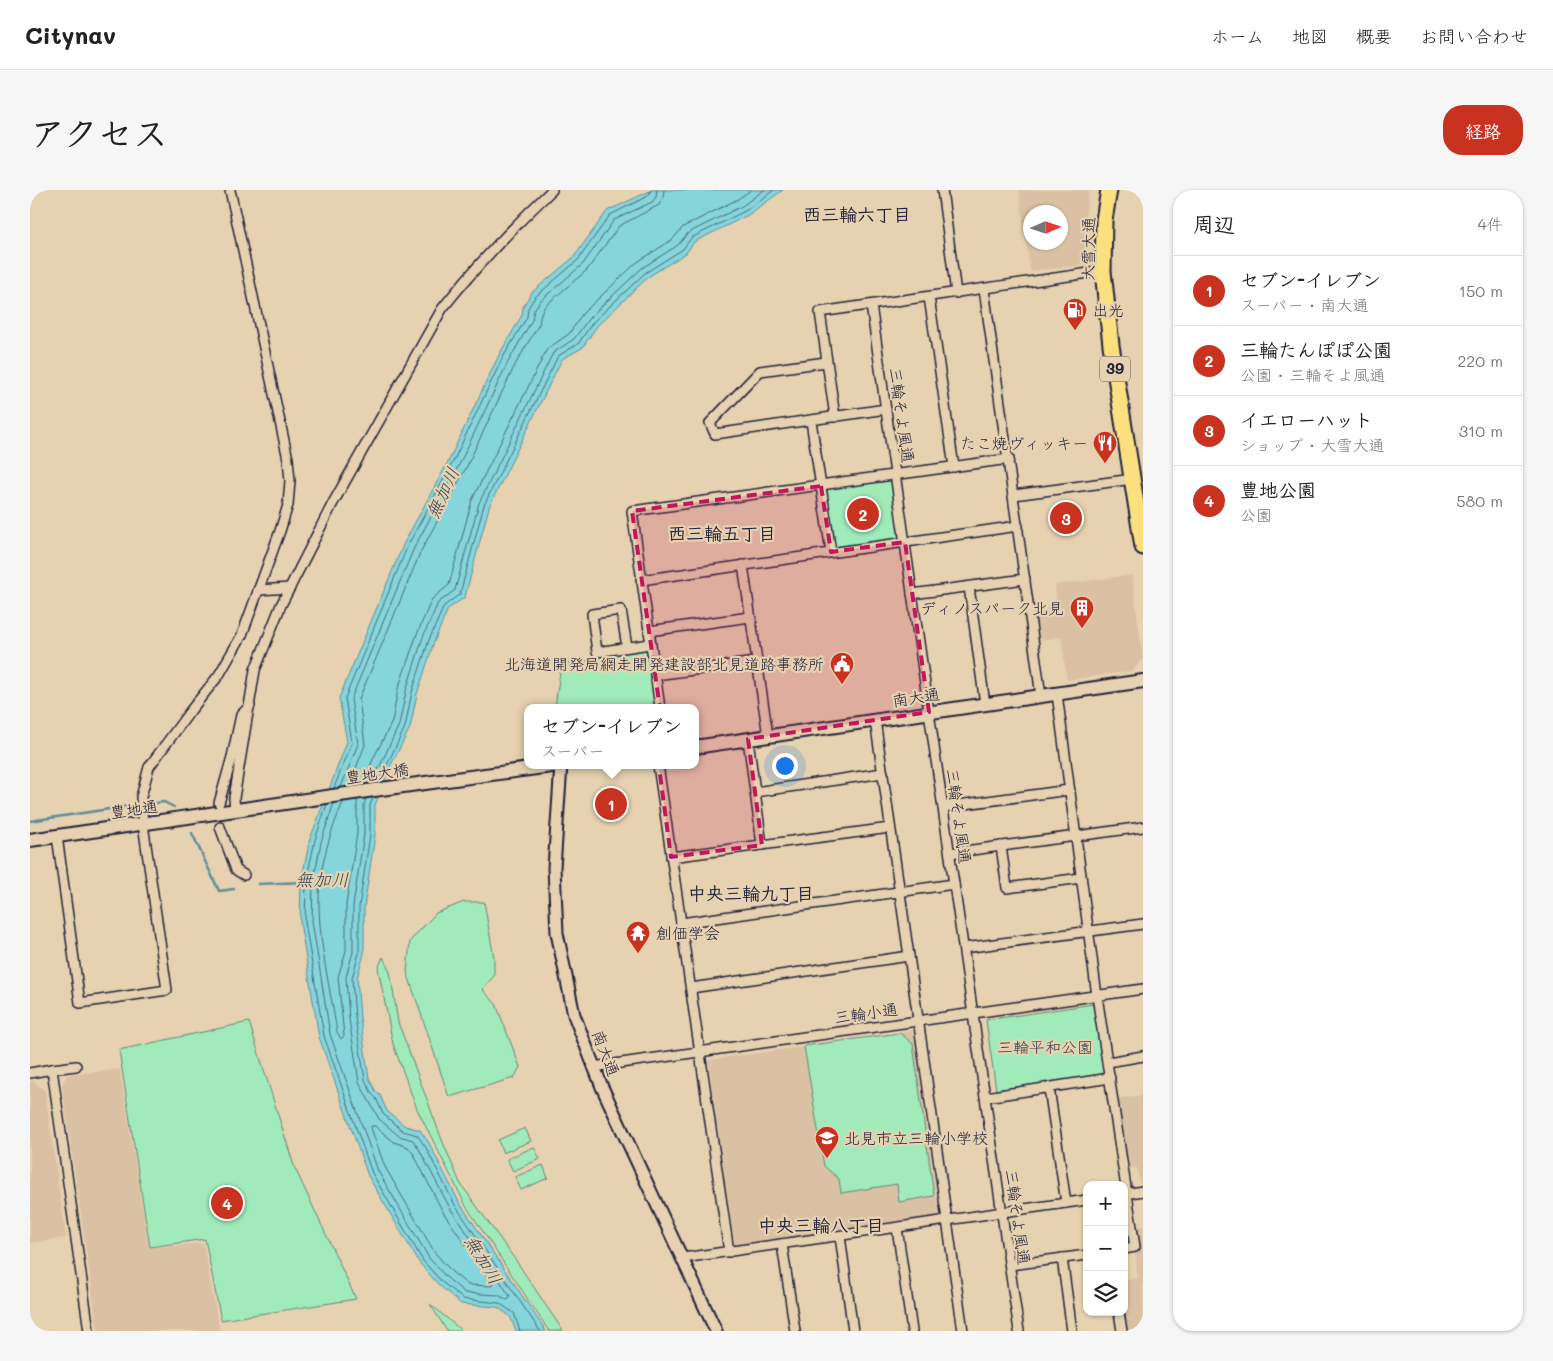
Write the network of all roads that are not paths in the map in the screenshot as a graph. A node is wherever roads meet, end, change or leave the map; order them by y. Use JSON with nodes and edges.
{"nodes":[{"id":1,"x":230,"y":190,"type":"edge"},
{"id":2,"x":552,"y":190,"type":"edge"},
{"id":3,"x":942,"y":190,"type":"edge"},
{"id":4,"x":1109,"y":190,"type":"edge"},
{"id":5,"x":1103,"y":272,"type":"junction"},
{"id":6,"x":984,"y":289,"type":"junction"},
{"id":7,"x":956,"y":293,"type":"junction"},
{"id":8,"x":929,"y":297,"type":"junction"},
{"id":9,"x":871,"y":305,"type":"junction"},
{"id":10,"x":826,"y":362,"type":"junction"},
{"id":11,"x":886,"y":409,"type":"junction"},
{"id":12,"x":835,"y":417,"type":"junction"},
{"id":13,"x":811,"y":421,"type":"junction"},
{"id":14,"x":1009,"y":459,"type":"junction"},
{"id":15,"x":954,"y":467,"type":"junction"},
{"id":16,"x":1136,"y":473,"type":"edge"},
{"id":17,"x":896,"y":475,"type":"junction"},
{"id":18,"x":821,"y":486,"type":"junction"},
{"id":19,"x":1014,"y":496,"type":"junction"},
{"id":20,"x":1018,"y":526,"type":"junction"},
{"id":21,"x":905,"y":542,"type":"junction"},
{"id":22,"x":1143,"y":547,"type":"edge"},
{"id":23,"x":831,"y":552,"type":"junction"},
{"id":24,"x":743,"y":565,"type":"junction"},
{"id":25,"x":1025,"y":579,"type":"junction"},
{"id":26,"x":641,"y":580,"type":"junction"},
{"id":27,"x":969,"y":587,"type":"junction"},
{"id":28,"x":290,"y":588,"type":"junction"},
{"id":29,"x":258,"y":590,"type":"junction"},
{"id":30,"x":912,"y":594,"type":"junction"},
{"id":31,"x":750,"y":617,"type":"junction"},
{"id":32,"x":649,"y":631,"type":"junction"},
{"id":33,"x":650,"y":644,"type":"junction"},
{"id":34,"x":627,"y":647,"type":"junction"},
{"id":35,"x":756,"y":662,"type":"junction"},
{"id":36,"x":655,"y":676,"type":"junction"},
{"id":37,"x":1143,"y":681,"type":"edge"},
{"id":38,"x":1057,"y":694,"type":"junction"},
{"id":39,"x":1041,"y":696,"type":"junction"},
{"id":40,"x":659,"y":704,"type":"edge"},
{"id":41,"x":986,"y":704,"type":"junction"},
{"id":42,"x":250,"y":706,"type":"junction"},
{"id":43,"x":929,"y":712,"type":"junction"},
{"id":44,"x":875,"y":720,"type":"junction"},
{"id":45,"x":768,"y":736,"type":"junction"},
{"id":46,"x":748,"y":739,"type":"junction"},
{"id":47,"x":699,"y":746,"type":"edge"},
{"id":48,"x":530,"y":769,"type":"edge"},
{"id":49,"x":560,"y":769,"type":"edge"},
{"id":50,"x":659,"y":769,"type":"edge"},
{"id":51,"x":883,"y":773,"type":"junction"},
{"id":52,"x":1069,"y":790,"type":"junction"},
{"id":53,"x":755,"y":792,"type":"junction"},
{"id":54,"x":219,"y":803,"type":"dead end"},
{"id":55,"x":943,"y":807,"type":"junction"},
{"id":56,"x":239,"y":810,"type":"junction"},
{"id":57,"x":143,"y":824,"type":"junction"},
{"id":58,"x":220,"y":827,"type":"dead end"},
{"id":59,"x":1143,"y":827,"type":"edge"},
{"id":60,"x":890,"y":828,"type":"junction"},
{"id":61,"x":56,"y":836,"type":"junction"},
{"id":62,"x":1076,"y":836,"type":"junction"},
{"id":63,"x":30,"y":840,"type":"edge"},
{"id":64,"x":762,"y":845,"type":"junction"},
{"id":65,"x":1001,"y":846,"type":"junction"},
{"id":66,"x":950,"y":853,"type":"junction"},
{"id":67,"x":671,"y":857,"type":"junction"},
{"id":68,"x":244,"y":875,"type":"dead end"},
{"id":69,"x":1081,"y":878,"type":"junction"},
{"id":70,"x":954,"y":884,"type":"junction"},
{"id":71,"x":899,"y":892,"type":"junction"},
{"id":72,"x":681,"y":923,"type":"junction"},
{"id":73,"x":1143,"y":924,"type":"edge"},
{"id":74,"x":1089,"y":931,"type":"junction"},
{"id":75,"x":964,"y":948,"type":"junction"},
{"id":76,"x":909,"y":956,"type":"junction"},
{"id":77,"x":690,"y":988,"type":"junction"},
{"id":78,"x":1143,"y":989,"type":"edge"},
{"id":79,"x":1098,"y":996,"type":"junction"},
{"id":80,"x":973,"y":1013,"type":"junction"},
{"id":81,"x":918,"y":1021,"type":"junction"},
{"id":82,"x":700,"y":1052,"type":"junction"},
{"id":83,"x":1143,"y":1056,"type":"edge"},
{"id":84,"x":1108,"y":1062,"type":"junction"},
{"id":85,"x":76,"y":1066,"type":"dead end"},
{"id":86,"x":593,"y":1067,"type":"junction"},
{"id":87,"x":52,"y":1069,"type":"junction"},
{"id":88,"x":30,"y":1072,"type":"edge"},
{"id":89,"x":1110,"y":1078,"type":"junction"},
{"id":90,"x":1049,"y":1088,"type":"junction"},
{"id":91,"x":986,"y":1096,"type":"junction"},
{"id":92,"x":1124,"y":1181,"type":"edge"},
{"id":93,"x":1143,"y":1192,"type":"edge"},
{"id":94,"x":1128,"y":1194,"type":"edge"},
{"id":95,"x":1083,"y":1201,"type":"edge"},
{"id":96,"x":1066,"y":1203,"type":"junction"},
{"id":97,"x":1128,"y":1206,"type":"edge"},
{"id":98,"x":1002,"y":1213,"type":"junction"},
{"id":99,"x":946,"y":1220,"type":"junction"},
{"id":100,"x":897,"y":1228,"type":"junction"},
{"id":101,"x":840,"y":1236,"type":"junction"},
{"id":102,"x":782,"y":1244,"type":"junction"},
{"id":103,"x":1128,"y":1248,"type":"edge"},
{"id":104,"x":729,"y":1252,"type":"junction"},
{"id":105,"x":1083,"y":1255,"type":"edge"},
{"id":106,"x":683,"y":1258,"type":"junction"},
{"id":107,"x":1062,"y":1258,"type":"junction"},
{"id":108,"x":1010,"y":1266,"type":"junction"},
{"id":109,"x":1120,"y":1316,"type":"edge"},
{"id":110,"x":89,"y":1331,"type":"edge"},
{"id":111,"x":716,"y":1331,"type":"edge"},
{"id":112,"x":795,"y":1331,"type":"edge"},
{"id":113,"x":853,"y":1331,"type":"edge"},
{"id":114,"x":912,"y":1331,"type":"edge"},
{"id":115,"x":963,"y":1331,"type":"edge"},
{"id":116,"x":1019,"y":1331,"type":"edge"},
{"id":117,"x":1072,"y":1331,"type":"edge"},
{"id":118,"x":1122,"y":1331,"type":"edge"}],
"edges":[{"from":1,"to":29,"type":"street"},
{"from":2,"to":28,"type":"street"},
{"from":3,"to":7,"type":"street"},
{"from":4,"to":5,"type":"highway","name":"大雪大通","number":"39"},
{"from":5,"to":6,"type":"street"},
{"from":5,"to":16,"type":"highway","name":"大雪大通","number":"39"},
{"from":6,"to":7,"type":"street"},
{"from":6,"to":14,"type":"street"},
{"from":7,"to":8,"type":"street"},
{"from":8,"to":9,"type":"street"},
{"from":8,"to":15,"type":"street"},
{"from":9,"to":10,"type":"street"},
{"from":9,"to":11,"type":"street","name":"三輪そよ風通"},
{"from":10,"to":12,"type":"street"},
{"from":10,"to":13,"type":"street"},
{"from":11,"to":12,"type":"street"},
{"from":11,"to":17,"type":"street","name":"三輪そよ風通"},
{"from":12,"to":13,"type":"street"},
{"from":13,"to":18,"type":"street"},
{"from":14,"to":15,"type":"street"},
{"from":14,"to":19,"type":"street"},
{"from":15,"to":17,"type":"street"},
{"from":16,"to":19,"type":"street"},
{"from":16,"to":22,"type":"highway","name":"大雪大通","number":"39"},
{"from":17,"to":18,"type":"street"},
{"from":17,"to":21,"type":"street","name":"三輪そよ風通"},
{"from":18,"to":23,"type":"street"},
{"from":18,"to":26,"type":"street"},
{"from":19,"to":20,"type":"street"},
{"from":20,"to":21,"type":"street"},
{"from":20,"to":25,"type":"street"},
{"from":21,"to":23,"type":"street"},
{"from":21,"to":30,"type":"street","name":"三輪そよ風通"},
{"from":23,"to":24,"type":"street"},
{"from":24,"to":26,"type":"street"},
{"from":24,"to":31,"type":"street"},
{"from":25,"to":27,"type":"street"},
{"from":25,"to":39,"type":"street"},
{"from":26,"to":32,"type":"street"},
{"from":27,"to":30,"type":"street"},
{"from":27,"to":41,"type":"street"},
{"from":28,"to":29,"type":"street"},
{"from":28,"to":42,"type":"street"},
{"from":29,"to":57,"type":"street"},
{"from":30,"to":43,"type":"street","name":"三輪そよ風通"},
{"from":31,"to":32,"type":"street"},
{"from":31,"to":35,"type":"street"},
{"from":32,"to":33,"type":"street"},
{"from":33,"to":34,"type":"street"},
{"from":33,"to":36,"type":"street"},
{"from":34,"to":34,"type":"street"},
{"from":35,"to":36,"type":"street"},
{"from":35,"to":45,"type":"street"},
{"from":36,"to":40,"type":"street"},
{"from":37,"to":38,"type":"main road","name":"南大通"},
{"from":38,"to":39,"type":"main road","name":"南大通"},
{"from":38,"to":52,"type":"street"},
{"from":39,"to":41,"type":"main road","name":"南大通"},
{"from":41,"to":43,"type":"main road","name":"南大通"},
{"from":42,"to":54,"type":"street"},
{"from":42,"to":56,"type":"street"},
{"from":43,"to":44,"type":"main road","name":"南大通"},
{"from":43,"to":55,"type":"street","name":"三輪そよ風通"},
{"from":44,"to":45,"type":"main road","name":"南大通"},
{"from":44,"to":51,"type":"street"},
{"from":45,"to":46,"type":"main road","name":"南大通"},
{"from":46,"to":47,"type":"main road","name":"南大通"},
{"from":46,"to":53,"type":"street"},
{"from":48,"to":56,"type":"main road","name":"豊地大橋"},
{"from":49,"to":86,"type":"street","name":"南大通"},
{"from":50,"to":67,"type":"street"},
{"from":51,"to":53,"type":"street"},
{"from":51,"to":60,"type":"street"},
{"from":52,"to":55,"type":"street"},
{"from":52,"to":62,"type":"street"},
{"from":53,"to":64,"type":"street"},
{"from":55,"to":66,"type":"street","name":"三輪そよ風通"},
{"from":56,"to":57,"type":"main road","name":"豊地通"},
{"from":57,"to":61,"type":"main road","name":"豊地通"},
{"from":57,"to":61,"type":"street"},
{"from":58,"to":68,"type":"street"},
{"from":59,"to":62,"type":"street"},
{"from":60,"to":64,"type":"street"},
{"from":60,"to":71,"type":"street"},
{"from":61,"to":63,"type":"main road","name":"豊地通"},
{"from":62,"to":65,"type":"street"},
{"from":62,"to":69,"type":"street"},
{"from":64,"to":67,"type":"street"},
{"from":65,"to":66,"type":"street"},
{"from":65,"to":69,"type":"street"},
{"from":66,"to":70,"type":"street","name":"三輪そよ風通"},
{"from":67,"to":72,"type":"street"},
{"from":69,"to":74,"type":"street"},
{"from":70,"to":71,"type":"street"},
{"from":70,"to":75,"type":"street","name":"三輪そよ風通"},
{"from":71,"to":72,"type":"street"},
{"from":71,"to":76,"type":"street"},
{"from":72,"to":77,"type":"street"},
{"from":73,"to":74,"type":"street"},
{"from":74,"to":75,"type":"street"},
{"from":74,"to":79,"type":"street"},
{"from":75,"to":80,"type":"street","name":"三輪そよ風通"},
{"from":76,"to":77,"type":"street"},
{"from":76,"to":81,"type":"street"},
{"from":77,"to":82,"type":"street"},
{"from":78,"to":79,"type":"street","name":"三輪小通"},
{"from":79,"to":80,"type":"street","name":"三輪小通"},
{"from":79,"to":84,"type":"street"},
{"from":80,"to":81,"type":"street","name":"三輪小通"},
{"from":80,"to":91,"type":"street","name":"三輪そよ風通"},
{"from":81,"to":82,"type":"street","name":"三輪小通"},
{"from":81,"to":99,"type":"street"},
{"from":82,"to":86,"type":"street","name":"三輪小通"},
{"from":82,"to":104,"type":"street"},
{"from":83,"to":84,"type":"street"},
{"from":84,"to":89,"type":"street"},
{"from":85,"to":87,"type":"street"},
{"from":86,"to":106,"type":"street","name":"南大通"},
{"from":87,"to":88,"type":"street"},
{"from":87,"to":110,"type":"street"},
{"from":89,"to":90,"type":"street"},
{"from":89,"to":92,"type":"street"},
{"from":90,"to":91,"type":"street"},
{"from":90,"to":96,"type":"street"},
{"from":91,"to":98,"type":"street","name":"三輪そよ風通"},
{"from":93,"to":94,"type":"street"},
{"from":95,"to":96,"type":"street"},
{"from":96,"to":98,"type":"street"},
{"from":97,"to":103,"type":"street"},
{"from":98,"to":99,"type":"street"},
{"from":98,"to":108,"type":"street","name":"三輪そよ風通"},
{"from":99,"to":100,"type":"street"},
{"from":99,"to":115,"type":"street"},
{"from":100,"to":101,"type":"street"},
{"from":100,"to":114,"type":"street"},
{"from":101,"to":102,"type":"street"},
{"from":101,"to":113,"type":"street"},
{"from":102,"to":104,"type":"street"},
{"from":102,"to":112,"type":"street"},
{"from":104,"to":106,"type":"street"},
{"from":105,"to":107,"type":"street"},
{"from":106,"to":111,"type":"street","name":"南大通"},
{"from":107,"to":108,"type":"street"},
{"from":107,"to":117,"type":"street"},
{"from":108,"to":116,"type":"street","name":"三輪そよ風通"},
{"from":109,"to":118,"type":"street"}]}
